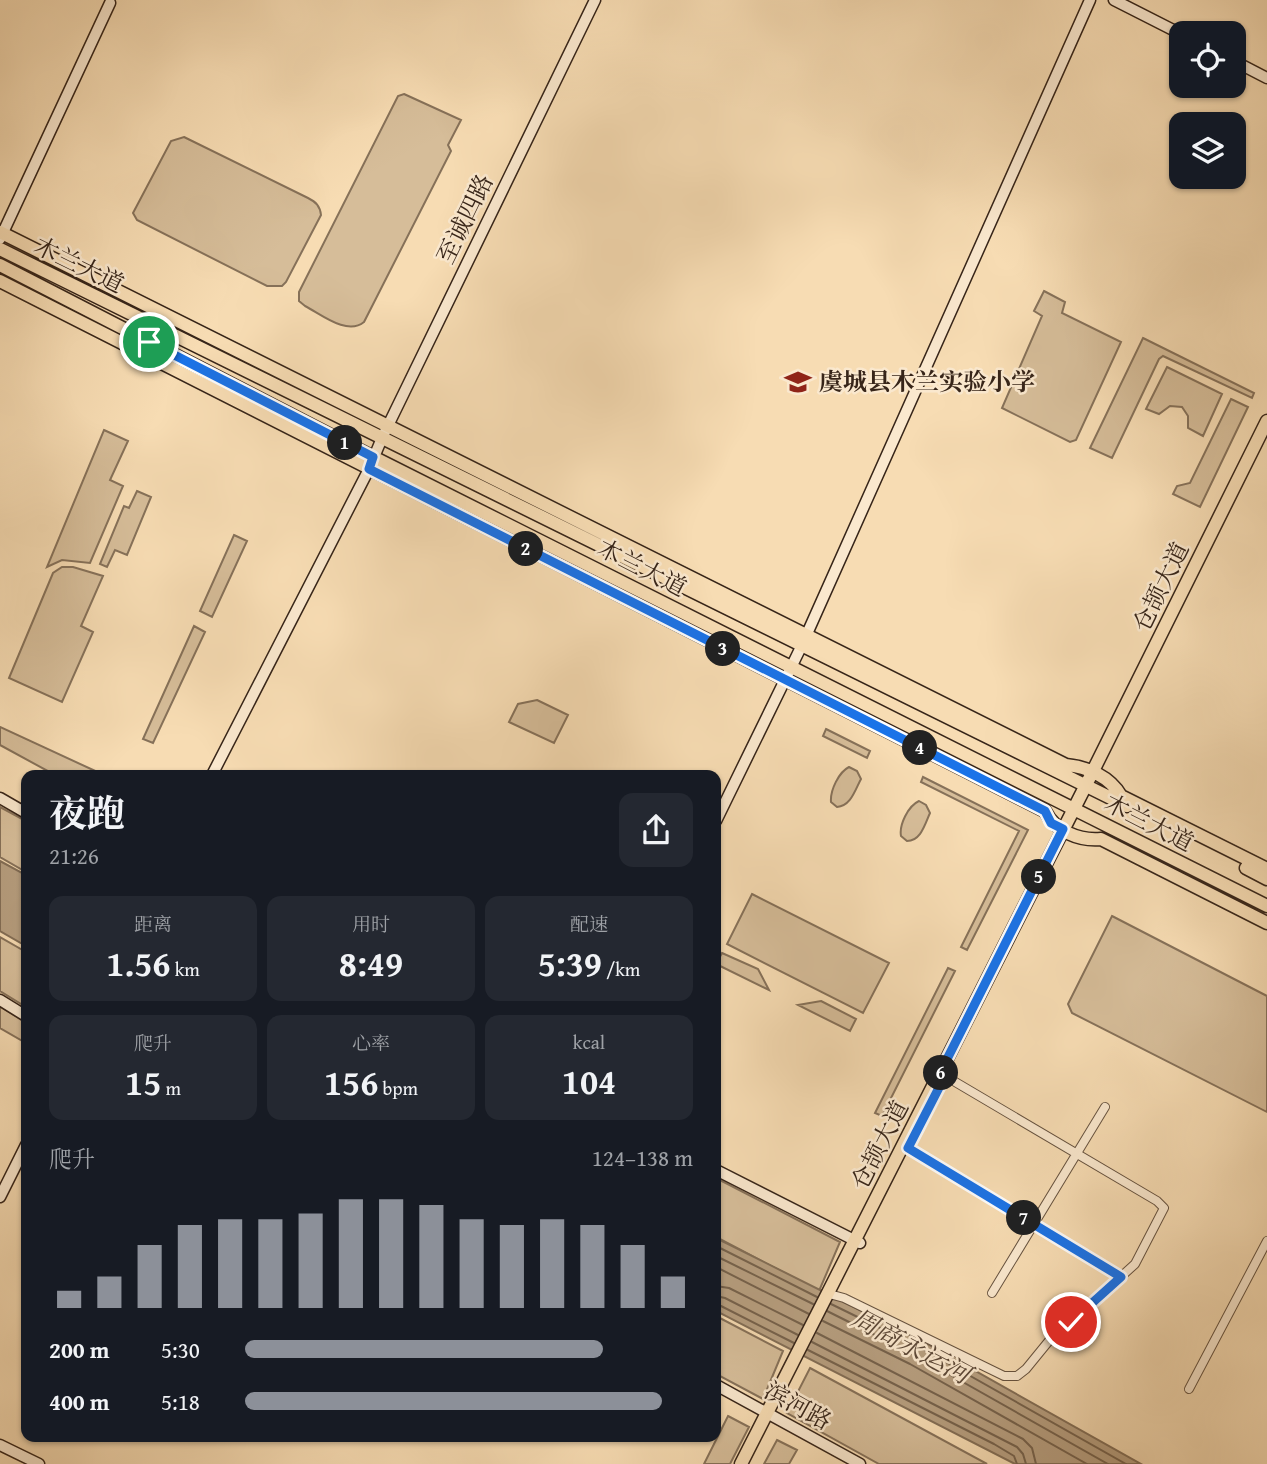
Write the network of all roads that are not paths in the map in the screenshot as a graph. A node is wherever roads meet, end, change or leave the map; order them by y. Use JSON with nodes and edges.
{"nodes":[{"id":1,"x":595,"y":0,"type":"edge"},
{"id":2,"x":1090,"y":0,"type":"edge"},
{"id":3,"x":1114,"y":0,"type":"edge"},
{"id":4,"x":110,"y":3,"type":"dead end"},
{"id":5,"x":1169,"y":28,"type":"edge"},
{"id":6,"x":1246,"y":67,"type":"edge"},
{"id":7,"x":1267,"y":78,"type":"edge"},
{"id":8,"x":1,"y":235,"type":"edge"},
{"id":9,"x":0,"y":250,"type":"edge"},
{"id":10,"x":0,"y":265,"type":"edge"},
{"id":11,"x":0,"y":281,"type":"edge"},
{"id":12,"x":1267,"y":421,"type":"edge"},
{"id":13,"x":388,"y":425,"type":"junction"},
{"id":14,"x":382,"y":438,"type":"junction"},
{"id":15,"x":1267,"y":439,"type":"edge"},
{"id":16,"x":371,"y":463,"type":"junction"},
{"id":17,"x":804,"y":641,"type":"junction"},
{"id":18,"x":791,"y":665,"type":"junction"},
{"id":19,"x":784,"y":680,"type":"junction"},
{"id":20,"x":215,"y":770,"type":"edge"},
{"id":21,"x":1096,"y":774,"type":"junction"},
{"id":22,"x":1089,"y":786,"type":"junction"},
{"id":23,"x":0,"y":798,"type":"edge"},
{"id":24,"x":21,"y":810,"type":"edge"},
{"id":25,"x":721,"y":811,"type":"edge"},
{"id":26,"x":1077,"y":811,"type":"junction"},
{"id":27,"x":1067,"y":831,"type":"junction"},
{"id":28,"x":1267,"y":869,"type":"edge"},
{"id":29,"x":1267,"y":879,"type":"edge"},
{"id":30,"x":1267,"y":906,"type":"edge"},
{"id":31,"x":1267,"y":923,"type":"edge"},
{"id":32,"x":0,"y":1000,"type":"edge"},
{"id":33,"x":21,"y":1013,"type":"edge"},
{"id":34,"x":943,"y":1075,"type":"junction"},
{"id":35,"x":1105,"y":1107,"type":"dead end"},
{"id":36,"x":908,"y":1148,"type":"junction"},
{"id":37,"x":1077,"y":1153,"type":"junction"},
{"id":38,"x":21,"y":1155,"type":"edge"},
{"id":39,"x":721,"y":1173,"type":"edge"},
{"id":40,"x":0,"y":1197,"type":"edge"},
{"id":41,"x":1034,"y":1224,"type":"junction"},
{"id":42,"x":1267,"y":1241,"type":"edge"},
{"id":43,"x":858,"y":1242,"type":"junction"},
{"id":44,"x":1121,"y":1277,"type":"junction"},
{"id":45,"x":992,"y":1293,"type":"dead end"},
{"id":46,"x":831,"y":1294,"type":"junction"},
{"id":47,"x":721,"y":1388,"type":"edge"},
{"id":48,"x":1189,"y":1389,"type":"dead end"},
{"id":49,"x":771,"y":1414,"type":"junction"},
{"id":50,"x":0,"y":1445,"type":"edge"},
{"id":51,"x":39,"y":1464,"type":"edge"},
{"id":52,"x":741,"y":1464,"type":"edge"},
{"id":53,"x":749,"y":1464,"type":"edge"},
{"id":54,"x":860,"y":1464,"type":"edge"}],
"edges":[{"from":1,"to":13,"type":"street","name":"至诚四路"},
{"from":2,"to":17,"type":"street"},
{"from":3,"to":5,"type":"street"},
{"from":4,"to":8,"type":"street"},
{"from":6,"to":7,"type":"street"},
{"from":8,"to":13,"type":"main road"},
{"from":9,"to":14,"type":"main road","name":"木兰大道"},
{"from":10,"to":16,"type":"main road","name":"木兰大道"},
{"from":11,"to":16,"type":"main road"},
{"from":12,"to":21,"type":"main road","name":"仓颉大道"},
{"from":13,"to":14,"type":"street","name":"至诚四路"},
{"from":13,"to":17,"type":"main road"},
{"from":14,"to":16,"type":"street","name":"至诚四路"},
{"from":14,"to":17,"type":"main road","name":"木兰大道"},
{"from":15,"to":21,"type":"main road","name":"仓颉大道"},
{"from":16,"to":18,"type":"main road","name":"木兰大道"},
{"from":16,"to":19,"type":"main road"},
{"from":16,"to":20,"type":"street","name":"至诚四路"},
{"from":17,"to":18,"type":"street"},
{"from":17,"to":21,"type":"main road"},
{"from":17,"to":22,"type":"main road","name":"木兰大道"},
{"from":18,"to":19,"type":"street"},
{"from":18,"to":26,"type":"main road","name":"木兰大道"},
{"from":19,"to":25,"type":"street"},
{"from":19,"to":27,"type":"main road"},
{"from":21,"to":22,"type":"main road","name":"仓颉大道"},
{"from":21,"to":28,"type":"main road"},
{"from":22,"to":26,"type":"main road","name":"仓颉大道"},
{"from":22,"to":29,"type":"main road","name":"木兰大道"},
{"from":23,"to":24,"type":"street"},
{"from":26,"to":27,"type":"main road","name":"仓颉大道"},
{"from":26,"to":30,"type":"main road","name":"木兰大道"},
{"from":27,"to":31,"type":"main road"},
{"from":27,"to":34,"type":"main road","name":"仓颉大道"},
{"from":32,"to":33,"type":"street"},
{"from":34,"to":36,"type":"main road","name":"仓颉大道"},
{"from":34,"to":37,"type":"street"},
{"from":34,"to":43,"type":"main road","name":"仓颉大道"},
{"from":35,"to":37,"type":"street"},
{"from":36,"to":41,"type":"street"},
{"from":36,"to":43,"type":"main road","name":"仓颉大道"},
{"from":37,"to":41,"type":"street"},
{"from":37,"to":44,"type":"street"},
{"from":38,"to":40,"type":"street"},
{"from":39,"to":43,"type":"street"},
{"from":41,"to":44,"type":"street"},
{"from":41,"to":45,"type":"street"},
{"from":42,"to":48,"type":"street"},
{"from":43,"to":46,"type":"main road","name":"仓颉大道"},
{"from":44,"to":46,"type":"street"},
{"from":46,"to":49,"type":"main road","name":"仓颉大道"},
{"from":47,"to":49,"type":"street","name":"滨河路"},
{"from":49,"to":52,"type":"main road"},
{"from":49,"to":53,"type":"main road"},
{"from":49,"to":54,"type":"street","name":"滨河路"},
{"from":50,"to":51,"type":"street"}]}
